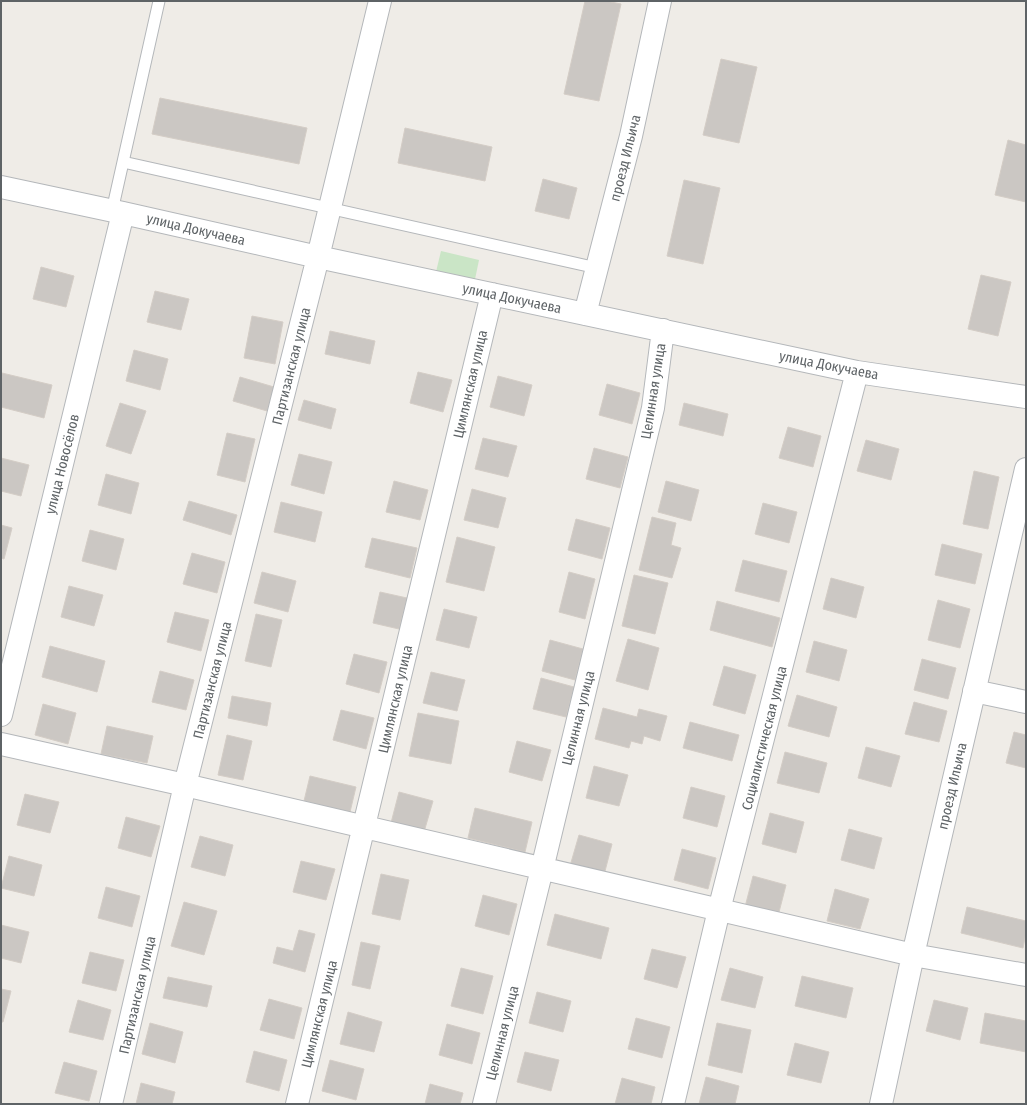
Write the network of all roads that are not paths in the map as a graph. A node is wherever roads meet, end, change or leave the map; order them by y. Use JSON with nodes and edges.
{"nodes":[{"id":1,"x":159,"y":1,"type":"edge"},
{"id":2,"x":380,"y":1,"type":"edge"},
{"id":3,"x":660,"y":1,"type":"edge"},
{"id":4,"x":123,"y":162,"type":"junction"},
{"id":5,"x":1,"y":187,"type":"edge"},
{"id":6,"x":330,"y":209,"type":"junction"},
{"id":7,"x":118,"y":212,"type":"junction"},
{"id":8,"x":318,"y":257,"type":"junction"},
{"id":9,"x":597,"y":268,"type":"junction"},
{"id":10,"x":492,"y":294,"type":"junction"},
{"id":11,"x":585,"y":314,"type":"junction"},
{"id":12,"x":663,"y":330,"type":"junction"},
{"id":13,"x":857,"y":372,"type":"junction"},
{"id":14,"x":1026,"y":397,"type":"edge"},
{"id":15,"x":1026,"y":469,"type":"edge"},
{"id":16,"x":974,"y":691,"type":"junction"},
{"id":17,"x":1026,"y":702,"type":"edge"},
{"id":18,"x":1,"y":714,"type":"edge"},
{"id":19,"x":1,"y":744,"type":"edge"},
{"id":20,"x":185,"y":785,"type":"junction"},
{"id":21,"x":364,"y":827,"type":"junction"},
{"id":22,"x":542,"y":868,"type":"junction"},
{"id":23,"x":719,"y":910,"type":"junction"},
{"id":24,"x":913,"y":955,"type":"junction"},
{"id":25,"x":1026,"y":975,"type":"edge"},
{"id":26,"x":112,"y":1104,"type":"edge"},
{"id":27,"x":297,"y":1104,"type":"edge"},
{"id":28,"x":484,"y":1104,"type":"edge"},
{"id":29,"x":673,"y":1104,"type":"edge"},
{"id":30,"x":881,"y":1104,"type":"edge"}],
"edges":[{"from":1,"to":4,"type":"lane"},
{"from":2,"to":6,"type":"street"},
{"from":3,"to":9,"type":"street","name":"проезд Ильича"},
{"from":4,"to":6,"type":"lane"},
{"from":4,"to":7,"type":"lane"},
{"from":5,"to":7,"type":"street","name":"улица Докучаева"},
{"from":6,"to":8,"type":"street"},
{"from":6,"to":9,"type":"lane"},
{"from":7,"to":8,"type":"street","name":"улица Докучаева"},
{"from":7,"to":18,"type":"street","name":"улица Новосёлов"},
{"from":8,"to":10,"type":"street","name":"улица Докучаева"},
{"from":8,"to":20,"type":"street","name":"Партизанская улица"},
{"from":9,"to":11,"type":"street","name":"проезд Ильича"},
{"from":10,"to":11,"type":"street","name":"улица Докучаева"},
{"from":10,"to":21,"type":"street","name":"Цимлянская улица"},
{"from":11,"to":12,"type":"street","name":"улица Докучаева"},
{"from":12,"to":13,"type":"street","name":"улица Докучаева"},
{"from":12,"to":22,"type":"street","name":"Целинная улица"},
{"from":13,"to":14,"type":"street","name":"улица Докучаева"},
{"from":13,"to":23,"type":"street","name":"Социалистическая улица"},
{"from":15,"to":16,"type":"street","name":"проезд Ильича"},
{"from":16,"to":17,"type":"street"},
{"from":16,"to":24,"type":"street","name":"проезд Ильича"},
{"from":19,"to":20,"type":"street"},
{"from":20,"to":21,"type":"street"},
{"from":20,"to":26,"type":"street","name":"Партизанская улица"},
{"from":21,"to":22,"type":"street"},
{"from":21,"to":27,"type":"street","name":"Цимлянская улица"},
{"from":22,"to":23,"type":"street"},
{"from":22,"to":28,"type":"street","name":"Целинная улица"},
{"from":23,"to":24,"type":"street"},
{"from":23,"to":29,"type":"street","name":"Социалистическая улица"},
{"from":24,"to":25,"type":"street"},
{"from":24,"to":30,"type":"street","name":"проезд Ильича"}]}
